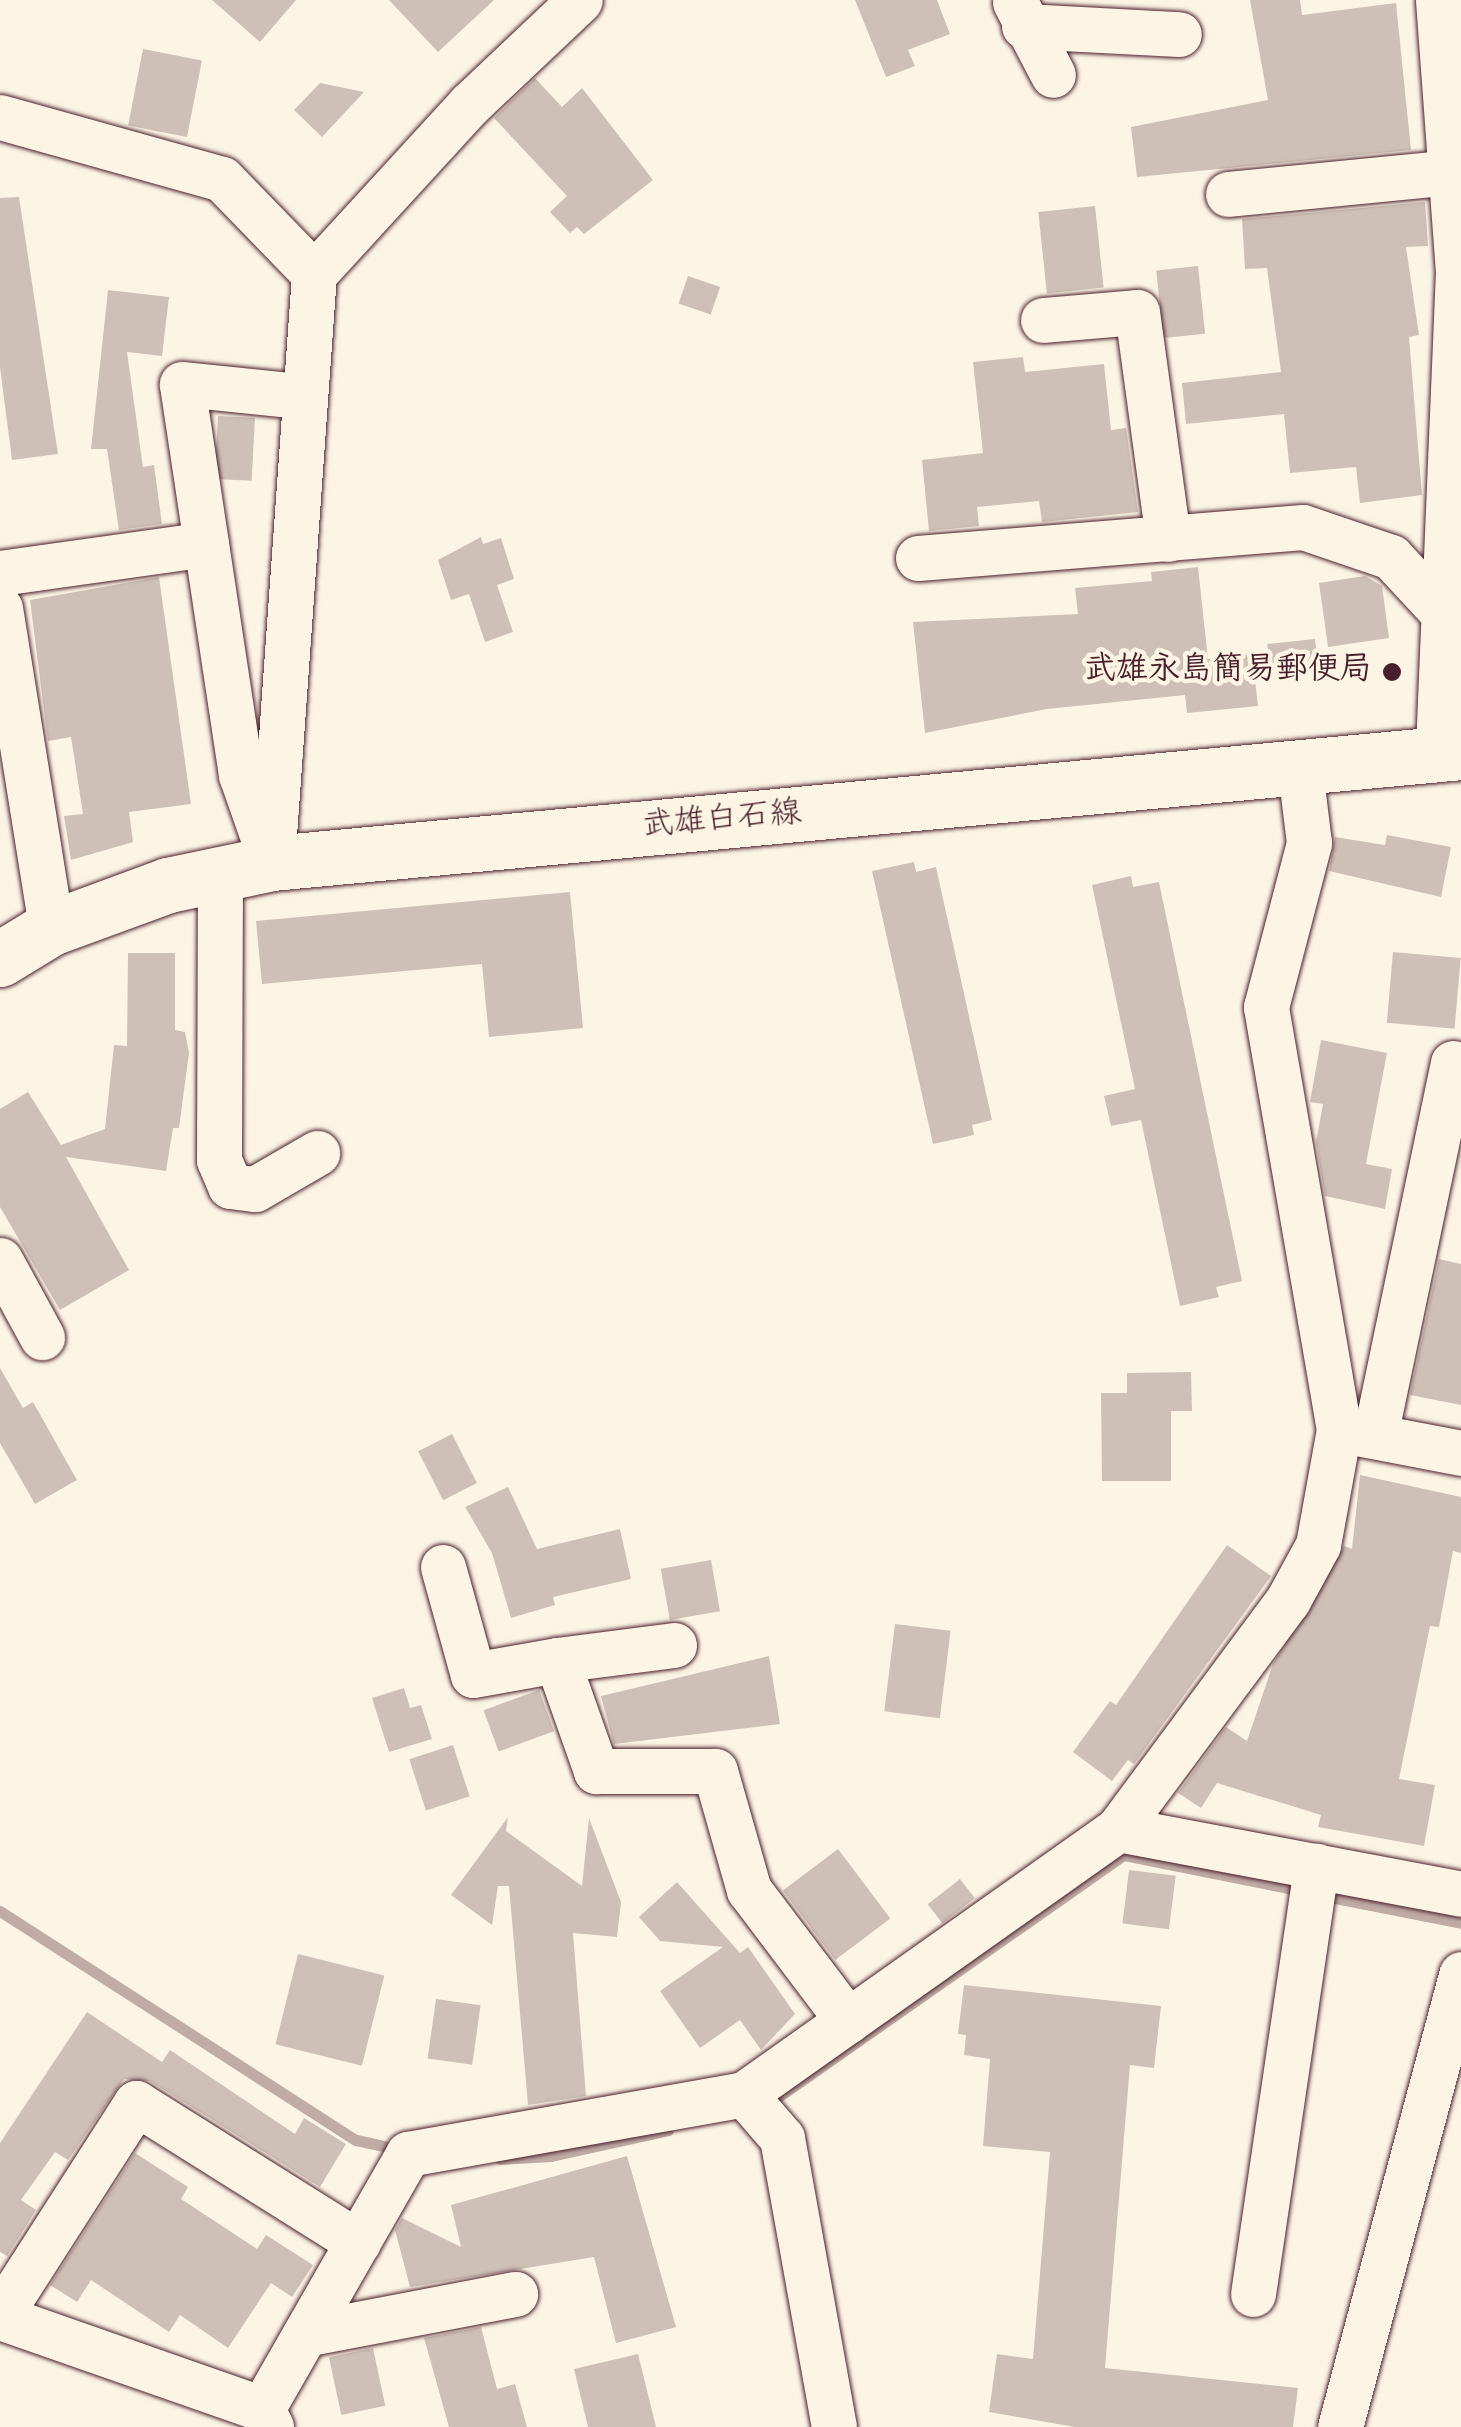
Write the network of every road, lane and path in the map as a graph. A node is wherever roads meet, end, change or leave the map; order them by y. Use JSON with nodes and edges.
{"nodes":[{"id":1,"x":580,"y":0,"type":"edge"},
{"id":2,"x":1019,"y":13,"type":"edge"},
{"id":3,"x":1448,"y":23,"type":"edge"},
{"id":4,"x":1179,"y":34,"type":"dead end"},
{"id":5,"x":1053,"y":75,"type":"dead end"},
{"id":6,"x":0,"y":117,"type":"edge"},
{"id":7,"x":1452,"y":172,"type":"junction"},
{"id":8,"x":1228,"y":194,"type":"dead end"},
{"id":9,"x":1460,"y":271,"type":"edge"},
{"id":10,"x":314,"y":274,"type":"junction"},
{"id":11,"x":1043,"y":320,"type":"dead end"},
{"id":12,"x":300,"y":396,"type":"junction"},
{"id":13,"x":1168,"y":539,"type":"junction"},
{"id":14,"x":206,"y":544,"type":"junction"},
{"id":15,"x":918,"y":558,"type":"dead end"},
{"id":16,"x":0,"y":573,"type":"edge"},
{"id":17,"x":0,"y":608,"type":"edge"},
{"id":18,"x":1444,"y":614,"type":"junction"},
{"id":19,"x":1450,"y":753,"type":"edge"},
{"id":20,"x":1300,"y":770,"type":"junction"},
{"id":21,"x":272,"y":863,"type":"junction"},
{"id":22,"x":220,"y":874,"type":"junction"},
{"id":23,"x":51,"y":928,"type":"junction"},
{"id":24,"x":0,"y":958,"type":"edge"},
{"id":25,"x":1453,"y":1063,"type":"dead end"},
{"id":26,"x":317,"y":1153,"type":"dead end"},
{"id":27,"x":1441,"y":1220,"type":"edge"},
{"id":28,"x":0,"y":1260,"type":"edge"},
{"id":29,"x":42,"y":1336,"type":"dead end"},
{"id":30,"x":1357,"y":1433,"type":"junction"},
{"id":31,"x":1461,"y":1453,"type":"edge"},
{"id":32,"x":443,"y":1567,"type":"dead end"},
{"id":33,"x":674,"y":1646,"type":"dead end"},
{"id":34,"x":557,"y":1660,"type":"junction"},
{"id":35,"x":1118,"y":1829,"type":"junction"},
{"id":36,"x":1315,"y":1868,"type":"junction"},
{"id":37,"x":1460,"y":1888,"type":"edge"},
{"id":38,"x":1461,"y":1974,"type":"edge"},
{"id":39,"x":848,"y":2021,"type":"junction"},
{"id":40,"x":744,"y":2094,"type":"junction"},
{"id":41,"x":358,"y":2242,"type":"junction"},
{"id":42,"x":515,"y":2294,"type":"dead end"},
{"id":43,"x":1254,"y":2294,"type":"dead end"},
{"id":44,"x":0,"y":2316,"type":"edge"},
{"id":45,"x":305,"y":2334,"type":"junction"},
{"id":46,"x":267,"y":2418,"type":"edge"},
{"id":47,"x":834,"y":2427,"type":"edge"},
{"id":48,"x":1340,"y":2427,"type":"edge"}],
"edges":[{"from":1,"to":10,"type":"street"},
{"from":2,"to":4,"type":"street"},
{"from":2,"to":5,"type":"street"},
{"from":3,"to":7,"type":"street"},
{"from":6,"to":10,"type":"street"},
{"from":7,"to":8,"type":"street"},
{"from":7,"to":9,"type":"street"},
{"from":9,"to":18,"type":"street"},
{"from":10,"to":12,"type":"street"},
{"from":11,"to":13,"type":"street"},
{"from":12,"to":14,"type":"street"},
{"from":12,"to":21,"type":"street"},
{"from":13,"to":15,"type":"street"},
{"from":13,"to":18,"type":"street"},
{"from":14,"to":16,"type":"street"},
{"from":14,"to":21,"type":"street"},
{"from":17,"to":23,"type":"street"},
{"from":18,"to":19,"type":"street"},
{"from":19,"to":20,"type":"main road","name":"武雄白石線"},
{"from":20,"to":21,"type":"main road","name":"武雄白石線"},
{"from":20,"to":30,"type":"street"},
{"from":21,"to":22,"type":"main road","name":"武雄白石線"},
{"from":22,"to":23,"type":"main road","name":"武雄白石線"},
{"from":22,"to":26,"type":"street"},
{"from":23,"to":24,"type":"main road","name":"武雄白石線"},
{"from":25,"to":27,"type":"street"},
{"from":27,"to":30,"type":"street"},
{"from":28,"to":29,"type":"street"},
{"from":30,"to":31,"type":"street"},
{"from":30,"to":35,"type":"street"},
{"from":32,"to":34,"type":"street"},
{"from":33,"to":34,"type":"street"},
{"from":34,"to":39,"type":"street"},
{"from":35,"to":36,"type":"street"},
{"from":35,"to":39,"type":"street"},
{"from":36,"to":37,"type":"street"},
{"from":36,"to":43,"type":"street"},
{"from":38,"to":48,"type":"street"},
{"from":39,"to":40,"type":"street"},
{"from":40,"to":41,"type":"street"},
{"from":40,"to":47,"type":"street"},
{"from":41,"to":44,"type":"street"},
{"from":41,"to":45,"type":"street"},
{"from":42,"to":45,"type":"street"},
{"from":44,"to":46,"type":"street"},
{"from":45,"to":46,"type":"street"}]}
